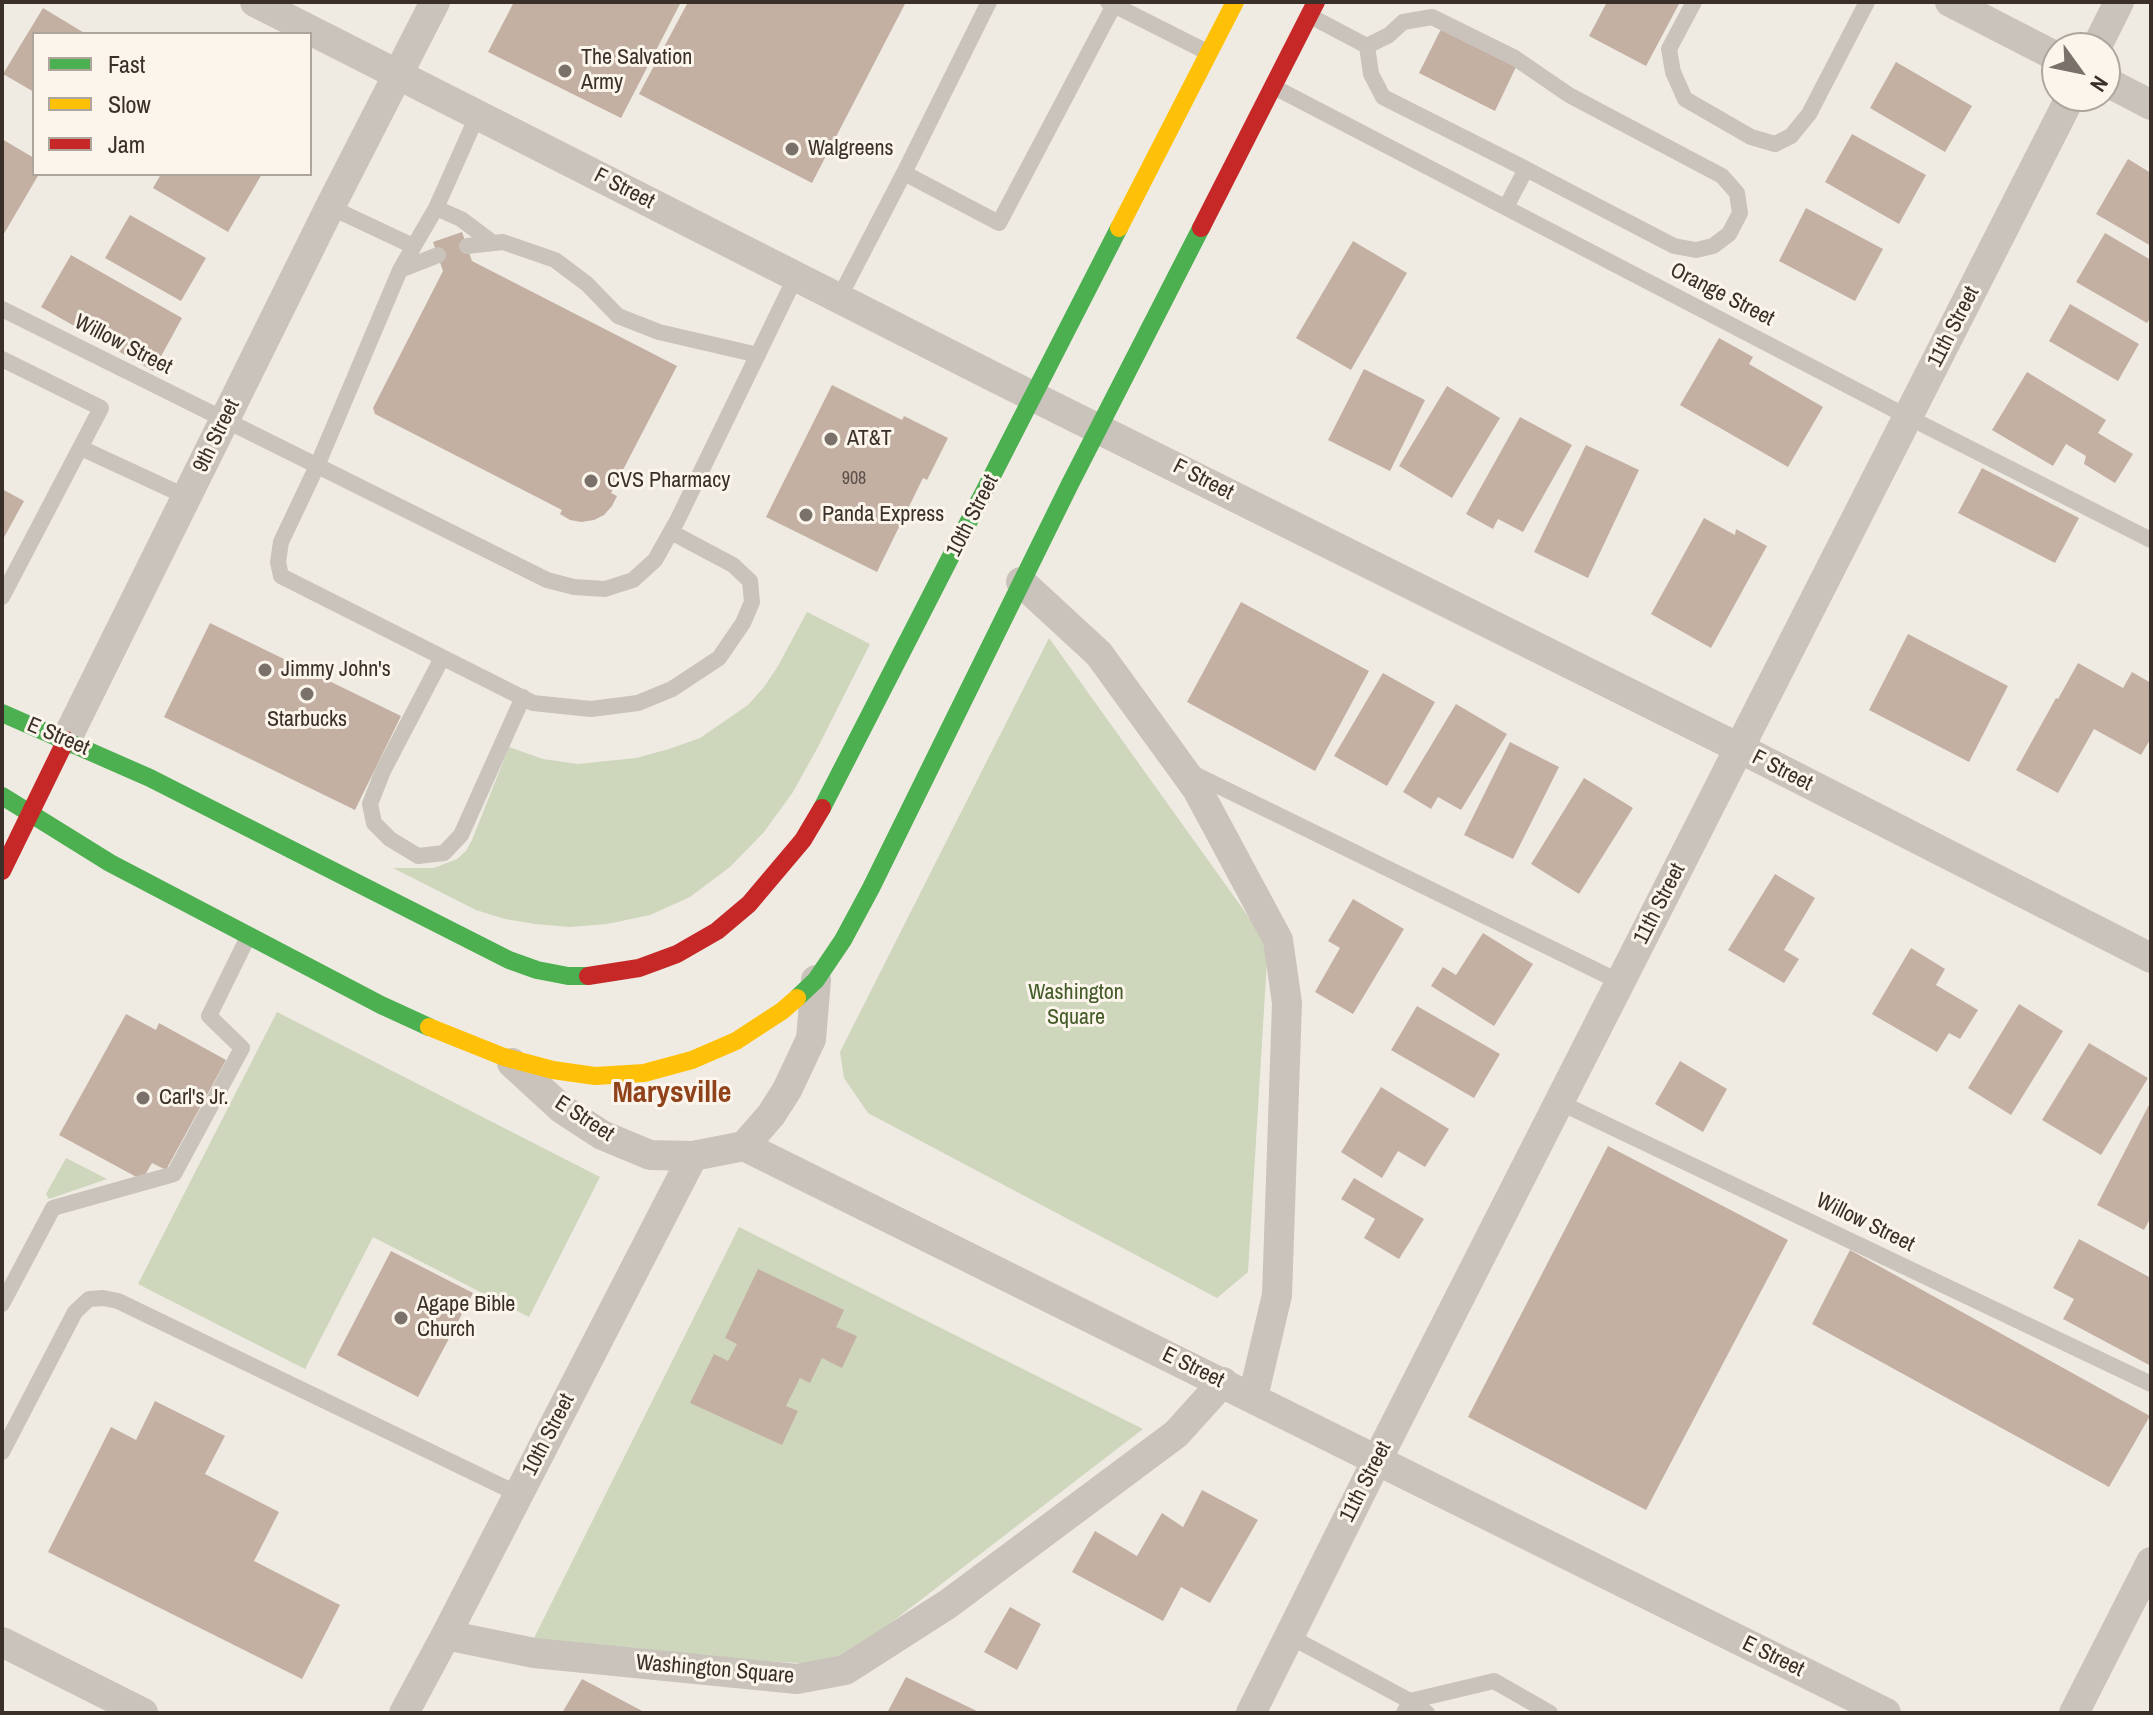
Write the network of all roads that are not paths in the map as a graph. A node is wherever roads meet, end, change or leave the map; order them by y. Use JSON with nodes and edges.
{"nodes":[{"id":1,"x":255,"y":2,"type":"edge"},
{"id":2,"x":435,"y":2,"type":"edge"},
{"id":3,"x":989,"y":2,"type":"edge"},
{"id":4,"x":1235,"y":2,"type":"edge"},
{"id":5,"x":1694,"y":2,"type":"edge"},
{"id":6,"x":1867,"y":2,"type":"edge"},
{"id":7,"x":1950,"y":2,"type":"edge"},
{"id":8,"x":2119,"y":2,"type":"edge"},
{"id":9,"x":1111,"y":3,"type":"edge"},
{"id":10,"x":1312,"y":9,"type":"edge"},
{"id":11,"x":2104,"y":32,"type":"edge"},
{"id":12,"x":1367,"y":46,"type":"junction"},
{"id":13,"x":2041,"y":49,"type":"edge"},
{"id":14,"x":1209,"y":53,"type":"junction"},
{"id":15,"x":398,"y":74,"type":"junction"},
{"id":16,"x":1273,"y":86,"type":"junction"},
{"id":17,"x":2121,"y":89,"type":"edge"},
{"id":18,"x":2151,"y":105,"type":"edge"},
{"id":19,"x":2063,"y":112,"type":"edge"},
{"id":20,"x":478,"y":114,"type":"junction"},
{"id":21,"x":1526,"y":169,"type":"junction"},
{"id":22,"x":904,"y":173,"type":"junction"},
{"id":23,"x":330,"y":207,"type":"junction"},
{"id":24,"x":1506,"y":207,"type":"junction"},
{"id":25,"x":436,"y":208,"type":"junction"},
{"id":26,"x":493,"y":243,"type":"junction"},
{"id":27,"x":413,"y":246,"type":"junction"},
{"id":28,"x":467,"y":246,"type":"dead end"},
{"id":29,"x":438,"y":255,"type":"dead end"},
{"id":30,"x":400,"y":270,"type":"junction"},
{"id":31,"x":796,"y":276,"type":"junction"},
{"id":32,"x":839,"y":298,"type":"junction"},
{"id":33,"x":2,"y":309,"type":"edge"},
{"id":34,"x":758,"y":355,"type":"junction"},
{"id":35,"x":2,"y":359,"type":"edge"},
{"id":36,"x":1035,"y":398,"type":"junction"},
{"id":37,"x":1908,"y":417,"type":"junction"},
{"id":38,"x":225,"y":421,"type":"junction"},
{"id":39,"x":1098,"y":429,"type":"junction"},
{"id":40,"x":81,"y":448,"type":"junction"},
{"id":41,"x":317,"y":466,"type":"junction"},
{"id":42,"x":187,"y":497,"type":"junction"},
{"id":43,"x":671,"y":532,"type":"junction"},
{"id":44,"x":2151,"y":540,"type":"edge"},
{"id":45,"x":1021,"y":582,"type":"junction"},
{"id":46,"x":2,"y":597,"type":"edge"},
{"id":47,"x":442,"y":658,"type":"junction"},
{"id":48,"x":523,"y":697,"type":"junction"},
{"id":49,"x":2,"y":713,"type":"edge"},
{"id":50,"x":66,"y":740,"type":"junction"},
{"id":51,"x":1739,"y":748,"type":"junction"},
{"id":52,"x":1182,"y":767,"type":"junction"},
{"id":53,"x":2,"y":796,"type":"edge"},
{"id":54,"x":32,"y":814,"type":"junction"},
{"id":55,"x":2,"y":871,"type":"edge"},
{"id":56,"x":249,"y":936,"type":"junction"},
{"id":57,"x":2151,"y":958,"type":"edge"},
{"id":58,"x":639,"y":968,"type":"joint"},
{"id":59,"x":816,"y":980,"type":"junction"},
{"id":60,"x":1620,"y":982,"type":"junction"},
{"id":61,"x":504,"y":1057,"type":"junction"},
{"id":62,"x":1559,"y":1102,"type":"junction"},
{"id":63,"x":744,"y":1146,"type":"junction"},
{"id":64,"x":693,"y":1156,"type":"junction"},
{"id":65,"x":2,"y":1304,"type":"edge"},
{"id":66,"x":1223,"y":1382,"type":"junction"},
{"id":67,"x":2151,"y":1384,"type":"edge"},
{"id":68,"x":1253,"y":1397,"type":"junction"},
{"id":69,"x":2,"y":1452,"type":"edge"},
{"id":70,"x":1377,"y":1460,"type":"junction"},
{"id":71,"x":518,"y":1494,"type":"junction"},
{"id":72,"x":2151,"y":1562,"type":"edge"},
{"id":73,"x":446,"y":1635,"type":"junction"},
{"id":74,"x":1289,"y":1636,"type":"junction"},
{"id":75,"x":2,"y":1642,"type":"edge"},
{"id":76,"x":1407,"y":1707,"type":"edge"},
{"id":77,"x":143,"y":1713,"type":"edge"},
{"id":78,"x":404,"y":1713,"type":"edge"},
{"id":79,"x":1251,"y":1713,"type":"edge"},
{"id":80,"x":1427,"y":1713,"type":"edge"},
{"id":81,"x":1550,"y":1713,"type":"edge"},
{"id":82,"x":1886,"y":1713,"type":"edge"},
{"id":83,"x":2074,"y":1713,"type":"edge"}],
"edges":[{"from":1,"to":15,"type":"street","name":"F Street"},
{"from":2,"to":15,"type":"street","name":"9th Street"},
{"from":3,"to":22,"type":"lane"},
{"from":4,"to":14,"type":"highway","name":"10th Street"},
{"from":5,"to":6,"type":"lane"},
{"from":7,"to":13,"type":"street"},
{"from":8,"to":11,"type":"street"},
{"from":9,"to":14,"type":"lane"},
{"from":9,"to":22,"type":"lane"},
{"from":10,"to":12,"type":"lane"},
{"from":10,"to":16,"type":"highway"},
{"from":12,"to":21,"type":"lane"},
{"from":12,"to":21,"type":"lane"},
{"from":14,"to":36,"type":"highway","name":"10th Street"},
{"from":15,"to":20,"type":"street","name":"F Street"},
{"from":15,"to":23,"type":"street","name":"9th Street"},
{"from":16,"to":24,"type":"lane","name":"Orange Street"},
{"from":16,"to":39,"type":"highway"},
{"from":17,"to":18,"type":"street"},
{"from":19,"to":37,"type":"street","name":"11th Street"},
{"from":20,"to":25,"type":"lane"},
{"from":20,"to":31,"type":"street","name":"F Street"},
{"from":21,"to":24,"type":"lane"},
{"from":22,"to":32,"type":"lane"},
{"from":23,"to":27,"type":"lane"},
{"from":23,"to":38,"type":"street","name":"9th Street"},
{"from":24,"to":37,"type":"lane","name":"Orange Street"},
{"from":25,"to":26,"type":"lane"},
{"from":25,"to":27,"type":"lane"},
{"from":26,"to":28,"type":"lane"},
{"from":26,"to":34,"type":"lane"},
{"from":27,"to":30,"type":"lane"},
{"from":29,"to":30,"type":"lane"},
{"from":30,"to":41,"type":"lane"},
{"from":31,"to":32,"type":"street","name":"F Street"},
{"from":31,"to":34,"type":"lane","name":"Willow Street"},
{"from":32,"to":36,"type":"street","name":"F Street"},
{"from":33,"to":38,"type":"lane","name":"Willow Street"},
{"from":34,"to":43,"type":"lane","name":"Willow Street"},
{"from":35,"to":40,"type":"lane"},
{"from":36,"to":39,"type":"street","name":"F Street"},
{"from":36,"to":58,"type":"highway","name":"10th Street"},
{"from":37,"to":44,"type":"lane","name":"Orange Street"},
{"from":37,"to":51,"type":"street","name":"11th Street"},
{"from":38,"to":41,"type":"lane","name":"Willow Street"},
{"from":38,"to":42,"type":"street","name":"9th Street"},
{"from":39,"to":45,"type":"highway"},
{"from":39,"to":51,"type":"street","name":"F Street"},
{"from":40,"to":42,"type":"lane"},
{"from":40,"to":46,"type":"lane"},
{"from":41,"to":43,"type":"lane","name":"Willow Street"},
{"from":41,"to":47,"type":"lane"},
{"from":42,"to":50,"type":"street","name":"9th Street"},
{"from":43,"to":48,"type":"lane"},
{"from":45,"to":52,"type":"street"},
{"from":45,"to":59,"type":"highway"},
{"from":47,"to":48,"type":"lane"},
{"from":47,"to":48,"type":"lane"},
{"from":49,"to":50,"type":"highway","name":"E Street"},
{"from":50,"to":54,"type":"highway","name":"9th Street"},
{"from":50,"to":58,"type":"highway","name":"E Street"},
{"from":51,"to":57,"type":"street","name":"F Street"},
{"from":51,"to":60,"type":"street","name":"11th Street"},
{"from":52,"to":60,"type":"lane"},
{"from":52,"to":68,"type":"street"},
{"from":53,"to":54,"type":"highway","name":"E Street"},
{"from":54,"to":55,"type":"highway","name":"9th Street"},
{"from":54,"to":56,"type":"highway","name":"E Street"},
{"from":56,"to":61,"type":"highway","name":"E Street"},
{"from":56,"to":65,"type":"lane"},
{"from":59,"to":61,"type":"highway","name":"E Street"},
{"from":59,"to":63,"type":"street"},
{"from":60,"to":62,"type":"street","name":"11th Street"},
{"from":61,"to":64,"type":"street","name":"E Street"},
{"from":62,"to":67,"type":"lane","name":"Willow Street"},
{"from":62,"to":70,"type":"street","name":"11th Street"},
{"from":63,"to":64,"type":"street","name":"E Street"},
{"from":63,"to":66,"type":"street","name":"E Street"},
{"from":64,"to":71,"type":"street","name":"10th Street"},
{"from":66,"to":68,"type":"street","name":"E Street"},
{"from":66,"to":73,"type":"street","name":"Washington Square"},
{"from":68,"to":70,"type":"street","name":"E Street"},
{"from":69,"to":71,"type":"lane"},
{"from":70,"to":74,"type":"street","name":"11th Street"},
{"from":70,"to":82,"type":"street","name":"E Street"},
{"from":71,"to":73,"type":"street","name":"10th Street"},
{"from":72,"to":83,"type":"street"},
{"from":73,"to":78,"type":"street","name":"10th Street"},
{"from":74,"to":76,"type":"lane"},
{"from":74,"to":79,"type":"street","name":"11th Street"},
{"from":75,"to":77,"type":"street"},
{"from":76,"to":80,"type":"lane"},
{"from":76,"to":81,"type":"lane"}]}
